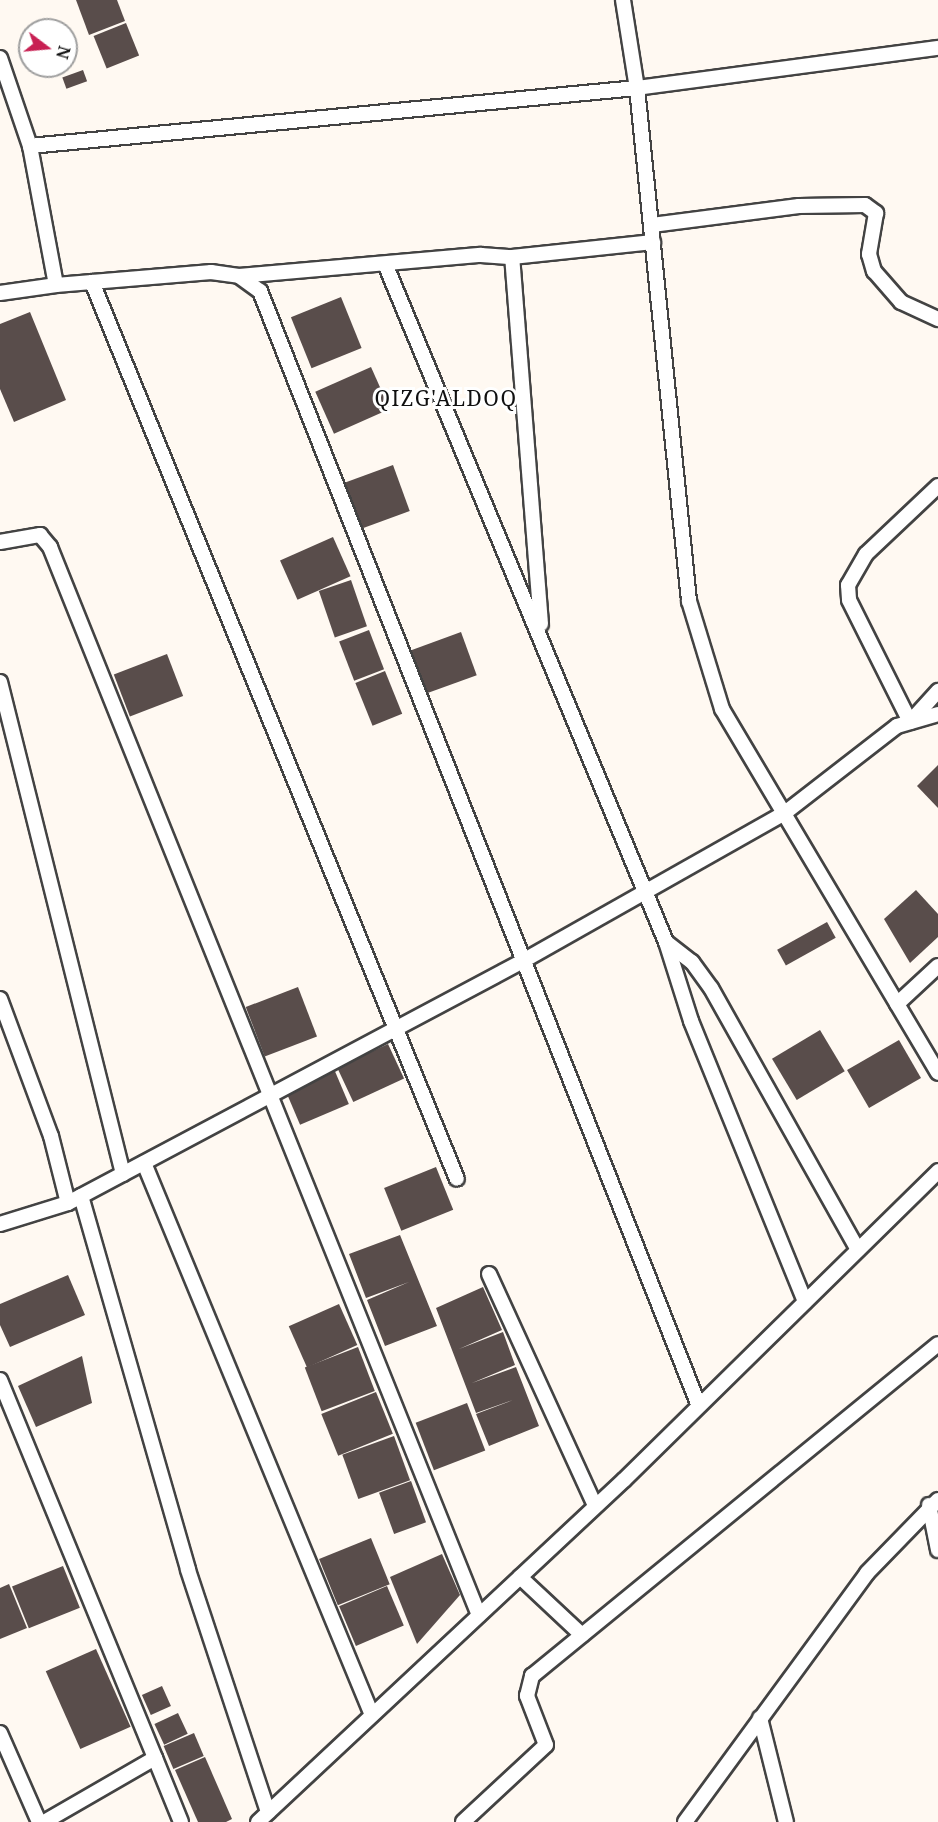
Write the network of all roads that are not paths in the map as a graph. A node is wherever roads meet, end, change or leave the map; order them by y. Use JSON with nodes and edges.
{"nodes":[{"id":1,"x":623,"y":0,"type":"edge"},
{"id":2,"x":938,"y":48,"type":"edge"},
{"id":3,"x":0,"y":58,"type":"edge"},
{"id":4,"x":637,"y":88,"type":"junction"},
{"id":5,"x":30,"y":146,"type":"junction"},
{"id":6,"x":652,"y":225,"type":"junction"},
{"id":7,"x":653,"y":243,"type":"junction"},
{"id":8,"x":512,"y":257,"type":"junction"},
{"id":9,"x":386,"y":266,"type":"junction"},
{"id":10,"x":239,"y":276,"type":"junction"},
{"id":11,"x":92,"y":282,"type":"junction"},
{"id":12,"x":56,"y":285,"type":"junction"},
{"id":13,"x":0,"y":293,"type":"edge"},
{"id":14,"x":938,"y":319,"type":"edge"},
{"id":15,"x":938,"y":486,"type":"edge"},
{"id":16,"x":0,"y":542,"type":"edge"},
{"id":17,"x":542,"y":635,"type":"junction"},
{"id":18,"x":0,"y":682,"type":"edge"},
{"id":19,"x":938,"y":691,"type":"edge"},
{"id":20,"x":938,"y":714,"type":"edge"},
{"id":21,"x":910,"y":723,"type":"junction"},
{"id":22,"x":786,"y":812,"type":"junction"},
{"id":23,"x":645,"y":892,"type":"junction"},
{"id":24,"x":666,"y":942,"type":"junction"},
{"id":25,"x":523,"y":961,"type":"junction"},
{"id":26,"x":938,"y":966,"type":"edge"},
{"id":27,"x":0,"y":999,"type":"edge"},
{"id":28,"x":897,"y":1004,"type":"junction"},
{"id":29,"x":397,"y":1028,"type":"junction"},
{"id":30,"x":938,"y":1074,"type":"edge"},
{"id":31,"x":270,"y":1096,"type":"junction"},
{"id":32,"x":144,"y":1163,"type":"junction"},
{"id":33,"x":938,"y":1171,"type":"edge"},
{"id":34,"x":123,"y":1174,"type":"junction"},
{"id":35,"x":457,"y":1179,"type":"dead end"},
{"id":36,"x":81,"y":1196,"type":"junction"},
{"id":37,"x":68,"y":1203,"type":"junction"},
{"id":38,"x":0,"y":1224,"type":"edge"},
{"id":39,"x":858,"y":1250,"type":"junction"},
{"id":40,"x":489,"y":1274,"type":"dead end"},
{"id":41,"x":805,"y":1302,"type":"junction"},
{"id":42,"x":938,"y":1344,"type":"edge"},
{"id":43,"x":0,"y":1380,"type":"edge"},
{"id":44,"x":699,"y":1406,"type":"junction"},
{"id":45,"x":933,"y":1502,"type":"edge"},
{"id":46,"x":595,"y":1506,"type":"junction"},
{"id":47,"x":938,"y":1550,"type":"edge"},
{"id":48,"x":520,"y":1577,"type":"junction"},
{"id":49,"x":479,"y":1615,"type":"junction"},
{"id":50,"x":582,"y":1635,"type":"junction"},
{"id":51,"x":372,"y":1715,"type":"junction"},
{"id":52,"x":760,"y":1718,"type":"junction"},
{"id":53,"x":0,"y":1733,"type":"edge"},
{"id":54,"x":155,"y":1758,"type":"junction"},
{"id":55,"x":263,"y":1817,"type":"edge"},
{"id":56,"x":39,"y":1822,"type":"edge"},
{"id":57,"x":44,"y":1822,"type":"edge"},
{"id":58,"x":181,"y":1822,"type":"edge"},
{"id":59,"x":463,"y":1822,"type":"edge"},
{"id":60,"x":685,"y":1822,"type":"edge"},
{"id":61,"x":786,"y":1822,"type":"edge"}],
"edges":[{"from":1,"to":4,"type":"street"},
{"from":2,"to":4,"type":"street"},
{"from":3,"to":5,"type":"street"},
{"from":4,"to":5,"type":"street"},
{"from":4,"to":6,"type":"street"},
{"from":5,"to":12,"type":"street"},
{"from":6,"to":7,"type":"street"},
{"from":6,"to":14,"type":"street"},
{"from":7,"to":8,"type":"street"},
{"from":7,"to":22,"type":"street"},
{"from":8,"to":9,"type":"street"},
{"from":8,"to":17,"type":"street"},
{"from":9,"to":10,"type":"street"},
{"from":9,"to":17,"type":"street"},
{"from":10,"to":11,"type":"street"},
{"from":10,"to":25,"type":"street"},
{"from":11,"to":12,"type":"street"},
{"from":11,"to":29,"type":"street"},
{"from":12,"to":13,"type":"street"},
{"from":15,"to":21,"type":"street"},
{"from":16,"to":31,"type":"street"},
{"from":17,"to":23,"type":"street"},
{"from":18,"to":34,"type":"street"},
{"from":19,"to":21,"type":"street"},
{"from":20,"to":21,"type":"street"},
{"from":21,"to":22,"type":"street"},
{"from":22,"to":23,"type":"street"},
{"from":22,"to":28,"type":"street"},
{"from":23,"to":24,"type":"street"},
{"from":23,"to":25,"type":"street"},
{"from":24,"to":39,"type":"street"},
{"from":24,"to":41,"type":"street"},
{"from":25,"to":29,"type":"street"},
{"from":25,"to":44,"type":"street"},
{"from":26,"to":28,"type":"street"},
{"from":27,"to":37,"type":"street"},
{"from":28,"to":30,"type":"street"},
{"from":29,"to":31,"type":"street"},
{"from":29,"to":35,"type":"street"},
{"from":31,"to":32,"type":"street"},
{"from":31,"to":49,"type":"street"},
{"from":32,"to":34,"type":"street"},
{"from":32,"to":51,"type":"street"},
{"from":33,"to":39,"type":"street"},
{"from":34,"to":36,"type":"street"},
{"from":36,"to":37,"type":"street"},
{"from":36,"to":55,"type":"street"},
{"from":37,"to":38,"type":"street"},
{"from":39,"to":41,"type":"street"},
{"from":40,"to":46,"type":"street"},
{"from":41,"to":44,"type":"street"},
{"from":42,"to":50,"type":"street"},
{"from":43,"to":54,"type":"street"},
{"from":44,"to":46,"type":"street"},
{"from":45,"to":47,"type":"street"},
{"from":45,"to":52,"type":"street"},
{"from":46,"to":48,"type":"street"},
{"from":48,"to":49,"type":"street"},
{"from":48,"to":50,"type":"street"},
{"from":49,"to":51,"type":"street"},
{"from":50,"to":59,"type":"street"},
{"from":51,"to":55,"type":"street"},
{"from":52,"to":60,"type":"street"},
{"from":52,"to":61,"type":"street"},
{"from":53,"to":56,"type":"street"},
{"from":54,"to":57,"type":"street"},
{"from":54,"to":58,"type":"street"}]}
